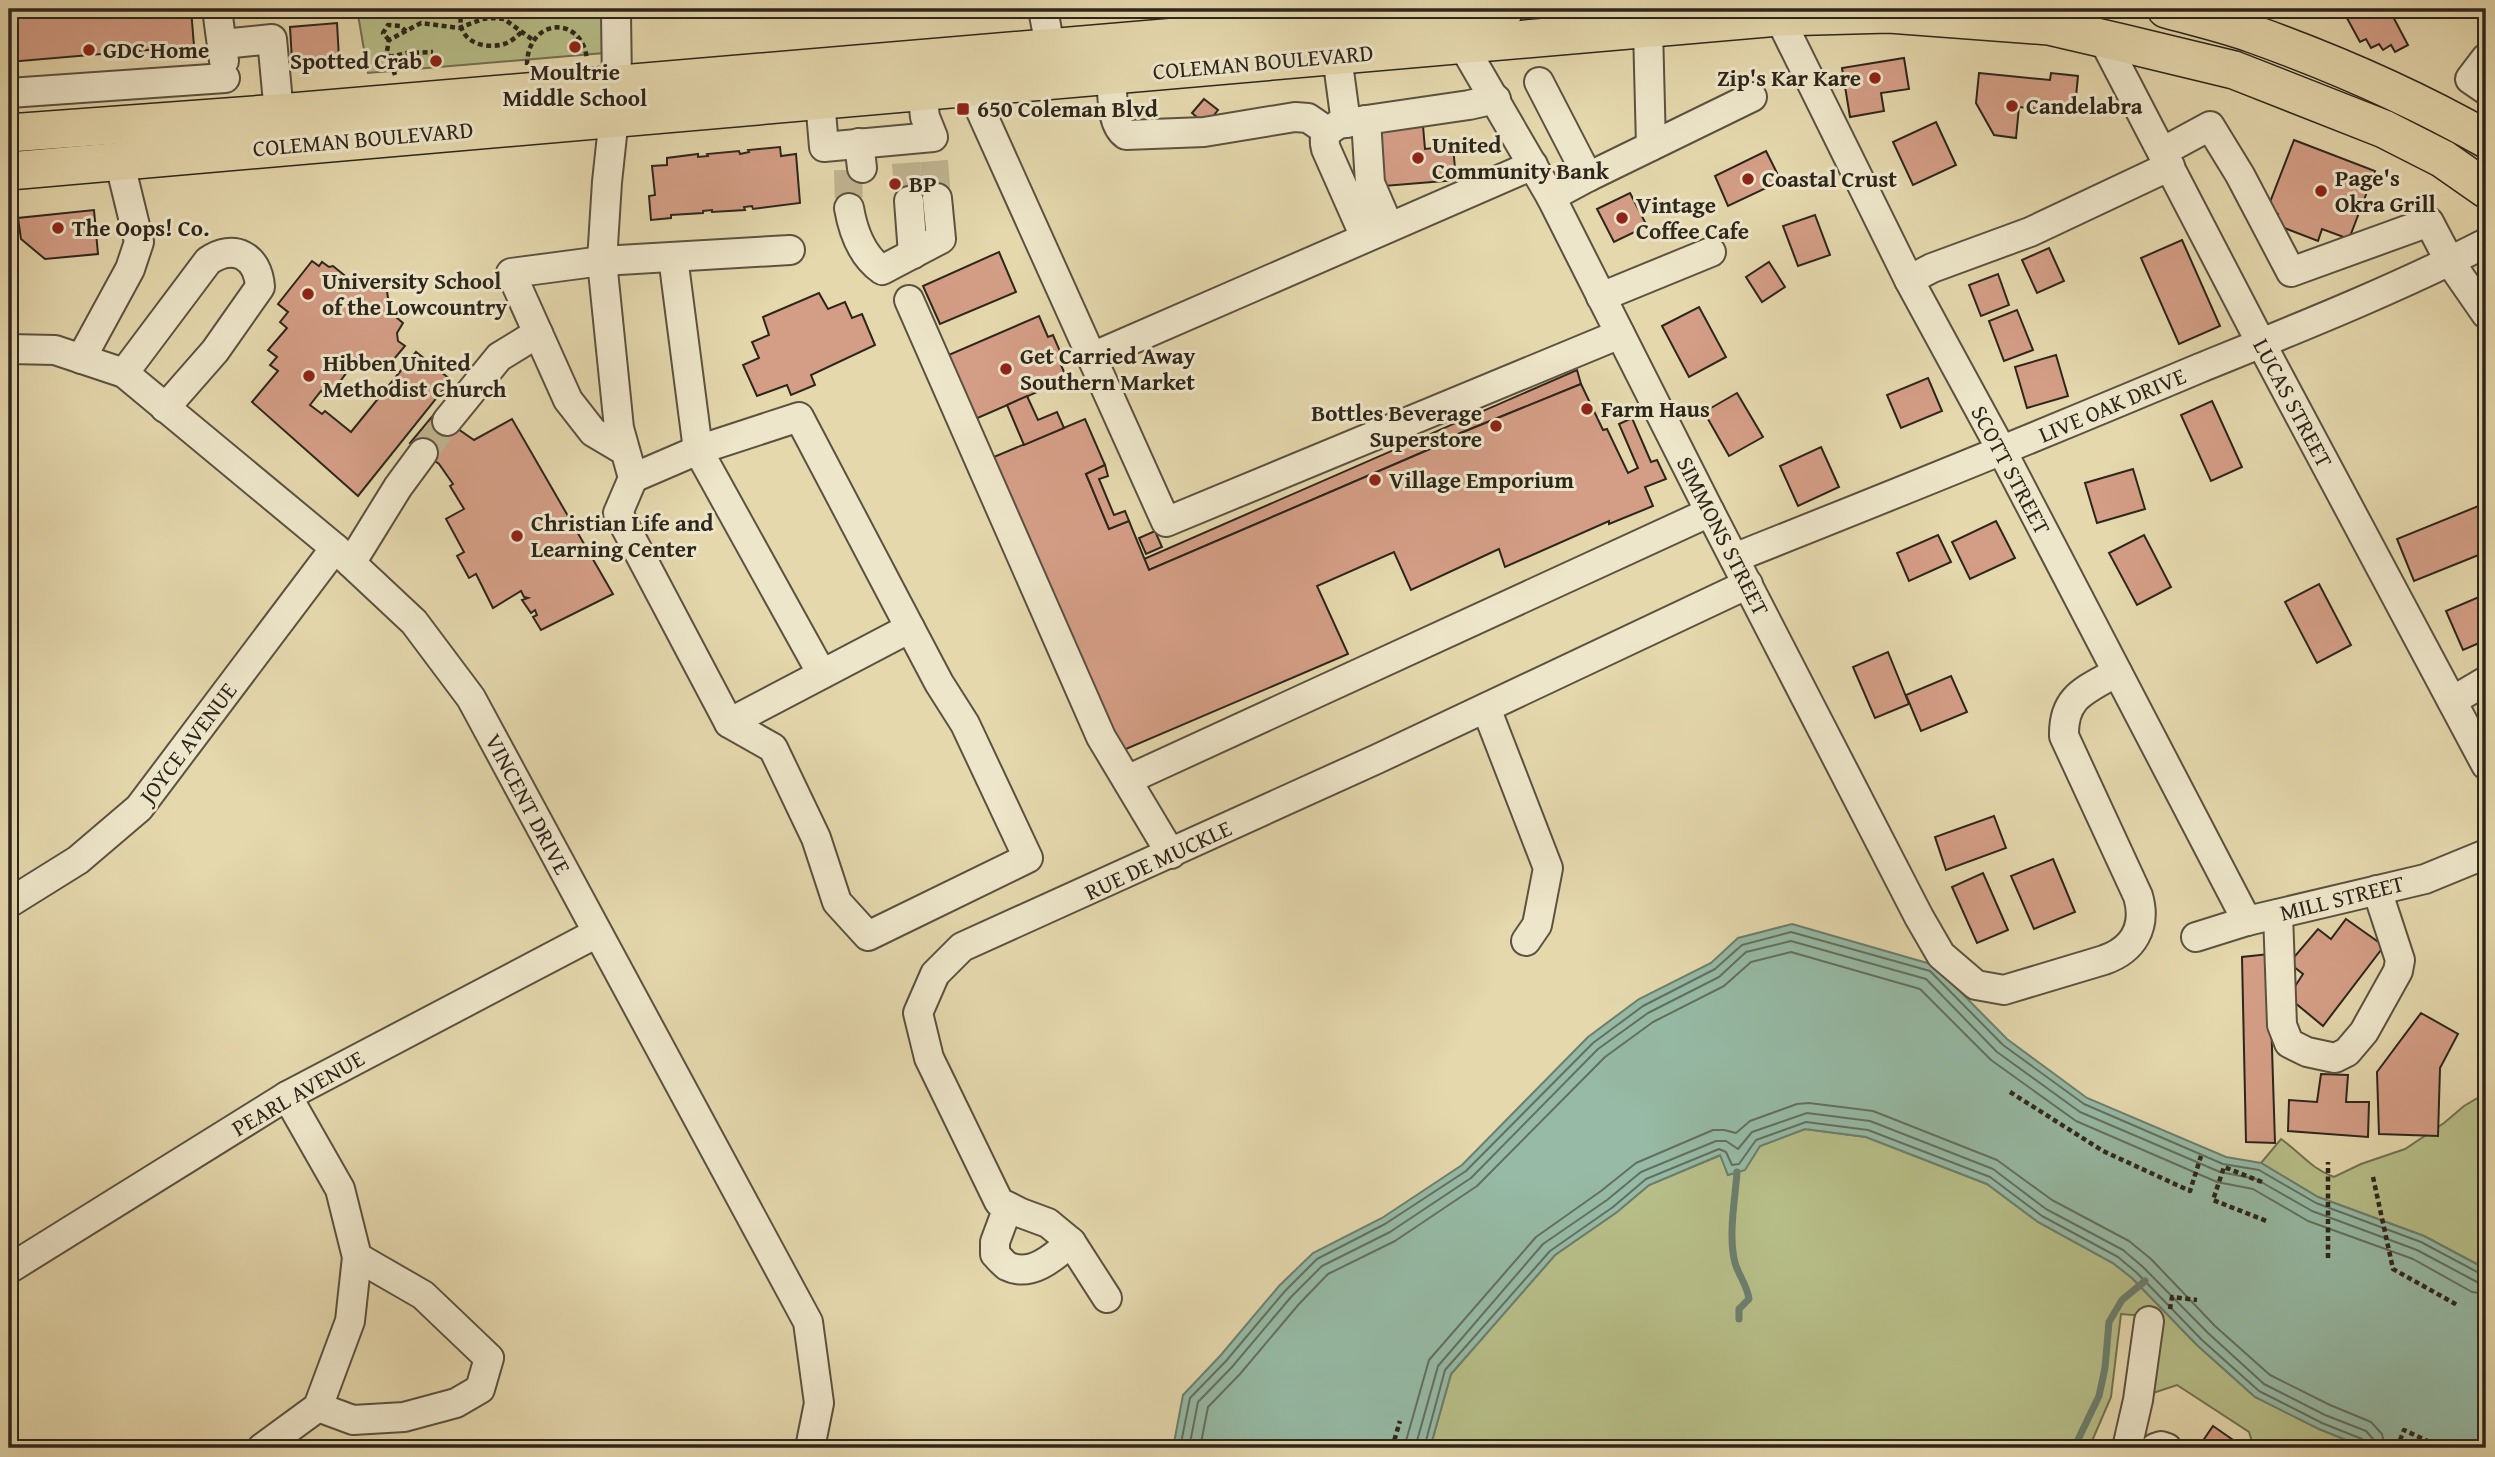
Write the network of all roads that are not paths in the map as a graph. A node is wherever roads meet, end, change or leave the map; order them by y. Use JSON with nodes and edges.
{"nodes":[{"id":1,"x":217,"y":9,"type":"edge"},
{"id":2,"x":618,"y":9,"type":"edge"},
{"id":3,"x":1043,"y":9,"type":"edge"},
{"id":4,"x":1505,"y":9,"type":"edge"},
{"id":5,"x":2166,"y":9,"type":"edge"},
{"id":6,"x":1889,"y":12,"type":"edge"},
{"id":7,"x":1779,"y":18,"type":"junction"},
{"id":8,"x":1451,"y":22,"type":"edge"},
{"id":9,"x":1648,"y":29,"type":"junction"},
{"id":10,"x":2113,"y":41,"type":"junction"},
{"id":11,"x":223,"y":44,"type":"junction"},
{"id":12,"x":1050,"y":47,"type":"junction"},
{"id":13,"x":1337,"y":56,"type":"junction"},
{"id":14,"x":2310,"y":56,"type":"junction"},
{"id":15,"x":2486,"y":58,"type":"edge"},
{"id":16,"x":1111,"y":75,"type":"junction"},
{"id":17,"x":225,"y":78,"type":"junction"},
{"id":18,"x":1539,"y":82,"type":"dead end"},
{"id":19,"x":970,"y":87,"type":"junction"},
{"id":20,"x":2486,"y":90,"type":"edge"},
{"id":21,"x":922,"y":91,"type":"junction"},
{"id":22,"x":9,"y":93,"type":"edge"},
{"id":23,"x":1752,"y":97,"type":"dead end"},
{"id":24,"x":1496,"y":99,"type":"junction"},
{"id":25,"x":820,"y":100,"type":"junction"},
{"id":26,"x":615,"y":101,"type":"junction"},
{"id":27,"x":279,"y":113,"type":"junction"},
{"id":28,"x":228,"y":117,"type":"junction"},
{"id":29,"x":1346,"y":125,"type":"junction"},
{"id":30,"x":9,"y":133,"type":"edge"},
{"id":31,"x":2485,"y":141,"type":"edge"},
{"id":32,"x":1651,"y":146,"type":"junction"},
{"id":33,"x":9,"y":155,"type":"edge"},
{"id":34,"x":2166,"y":159,"type":"junction"},
{"id":35,"x":2443,"y":159,"type":"junction"},
{"id":36,"x":119,"y":160,"type":"junction"},
{"id":37,"x":1533,"y":164,"type":"junction"},
{"id":38,"x":9,"y":171,"type":"edge"},
{"id":39,"x":1588,"y":177,"type":"junction"},
{"id":40,"x":2486,"y":189,"type":"edge"},
{"id":41,"x":1551,"y":197,"type":"junction"},
{"id":42,"x":937,"y":198,"type":"tunnel mouth"},
{"id":43,"x":909,"y":201,"type":"tunnel mouth"},
{"id":44,"x":857,"y":207,"type":"tunnel mouth"},
{"id":45,"x":1377,"y":232,"type":"junction"},
{"id":46,"x":2486,"y":243,"type":"edge"},
{"id":47,"x":790,"y":250,"type":"dead end"},
{"id":48,"x":1711,"y":252,"type":"dead end"},
{"id":49,"x":913,"y":254,"type":"junction"},
{"id":50,"x":673,"y":257,"type":"junction"},
{"id":51,"x":602,"y":261,"type":"junction"},
{"id":52,"x":2449,"y":262,"type":"junction"},
{"id":53,"x":1909,"y":280,"type":"junction"},
{"id":54,"x":1601,"y":297,"type":"junction"},
{"id":55,"x":909,"y":300,"type":"dead end"},
{"id":56,"x":2485,"y":311,"type":"edge"},
{"id":57,"x":538,"y":333,"type":"junction"},
{"id":58,"x":1620,"y":334,"type":"junction"},
{"id":59,"x":2261,"y":343,"type":"junction"},
{"id":60,"x":9,"y":349,"type":"edge"},
{"id":61,"x":1092,"y":357,"type":"junction"},
{"id":62,"x":80,"y":359,"type":"junction"},
{"id":63,"x":124,"y":373,"type":"junction"},
{"id":64,"x":165,"y":408,"type":"junction"},
{"id":65,"x":447,"y":421,"type":"tunnel mouth"},
{"id":66,"x":698,"y":450,"type":"junction"},
{"id":67,"x":625,"y":451,"type":"junction"},
{"id":68,"x":2002,"y":451,"type":"junction"},
{"id":69,"x":423,"y":453,"type":"tunnel mouth"},
{"id":70,"x":633,"y":478,"type":"junction"},
{"id":71,"x":1710,"y":512,"type":"junction"},
{"id":72,"x":343,"y":555,"type":"junction"},
{"id":73,"x":1734,"y":558,"type":"junction"},
{"id":74,"x":1748,"y":584,"type":"junction"},
{"id":75,"x":910,"y":628,"type":"junction"},
{"id":76,"x":2117,"y":672,"type":"junction"},
{"id":77,"x":822,"y":674,"type":"junction"},
{"id":78,"x":2486,"y":681,"type":"edge"},
{"id":79,"x":2452,"y":701,"type":"junction"},
{"id":80,"x":1486,"y":708,"type":"junction"},
{"id":81,"x":729,"y":723,"type":"junction"},
{"id":82,"x":2486,"y":765,"type":"edge"},
{"id":83,"x":1127,"y":780,"type":"junction"},
{"id":84,"x":1171,"y":854,"type":"junction"},
{"id":85,"x":2486,"y":854,"type":"edge"},
{"id":86,"x":2377,"y":890,"type":"junction"},
{"id":87,"x":9,"y":903,"type":"edge"},
{"id":88,"x":2278,"y":914,"type":"junction"},
{"id":89,"x":2247,"y":921,"type":"junction"},
{"id":90,"x":597,"y":933,"type":"junction"},
{"id":91,"x":2196,"y":937,"type":"dead end"},
{"id":92,"x":1526,"y":941,"type":"dead end"},
{"id":93,"x":2004,"y":990,"type":"junction"},
{"id":94,"x":1970,"y":1002,"type":"dead end"},
{"id":95,"x":287,"y":1096,"type":"junction"},
{"id":96,"x":1008,"y":1207,"type":"junction"},
{"id":97,"x":1071,"y":1242,"type":"junction"},
{"id":98,"x":357,"y":1257,"type":"junction"},
{"id":99,"x":9,"y":1269,"type":"edge"},
{"id":100,"x":1107,"y":1298,"type":"dead end"},
{"id":101,"x":2149,"y":1321,"type":"dead end"},
{"id":102,"x":318,"y":1407,"type":"junction"},
{"id":103,"x":262,"y":1448,"type":"edge"},
{"id":104,"x":810,"y":1448,"type":"edge"},
{"id":105,"x":2127,"y":1448,"type":"edge"},
{"id":106,"x":2155,"y":1448,"type":"edge"},
{"id":107,"x":2167,"y":1448,"type":"edge"}],
"edges":[{"from":1,"to":11,"type":"street"},
{"from":2,"to":26,"type":"street"},
{"from":3,"to":12,"type":"street"},
{"from":4,"to":8,"type":"main road","name":"COLEMAN BOULEVARD"},
{"from":5,"to":14,"type":"main road"},
{"from":6,"to":7,"type":"main road","name":"COLEMAN BOULEVARD"},
{"from":6,"to":10,"type":"main road","name":"COLEMAN BOULEVARD"},
{"from":7,"to":9,"type":"main road","name":"COLEMAN BOULEVARD"},
{"from":7,"to":53,"type":"street","name":"SCOTT STREET"},
{"from":8,"to":9,"type":"main road","name":"COLEMAN BOULEVARD"},
{"from":8,"to":12,"type":"main road","name":"COLEMAN BOULEVARD"},
{"from":8,"to":13,"type":"main road","name":"COLEMAN BOULEVARD"},
{"from":8,"to":24,"type":"street","name":"SIMMONS STREET"},
{"from":9,"to":32,"type":"street"},
{"from":10,"to":14,"type":"main road"},
{"from":10,"to":34,"type":"street","name":"LUCAS STREET"},
{"from":10,"to":35,"type":"main road","name":"COLEMAN BOULEVARD"},
{"from":11,"to":17,"type":"street"},
{"from":11,"to":27,"type":"street"},
{"from":12,"to":26,"type":"main road","name":"COLEMAN BOULEVARD"},
{"from":13,"to":16,"type":"main road","name":"COLEMAN BOULEVARD"},
{"from":13,"to":29,"type":"street"},
{"from":14,"to":31,"type":"main road"},
{"from":15,"to":20,"type":"street"},
{"from":16,"to":19,"type":"main road","name":"COLEMAN BOULEVARD"},
{"from":16,"to":29,"type":"street"},
{"from":17,"to":22,"type":"street"},
{"from":17,"to":28,"type":"street"},
{"from":18,"to":39,"type":"street"},
{"from":19,"to":21,"type":"main road","name":"COLEMAN BOULEVARD"},
{"from":19,"to":61,"type":"street"},
{"from":21,"to":25,"type":"main road","name":"COLEMAN BOULEVARD"},
{"from":21,"to":25,"type":"street"},
{"from":23,"to":32,"type":"street"},
{"from":24,"to":29,"type":"street"},
{"from":24,"to":37,"type":"street","name":"SIMMONS STREET"},
{"from":25,"to":26,"type":"main road","name":"COLEMAN BOULEVARD"},
{"from":26,"to":27,"type":"main road","name":"COLEMAN BOULEVARD"},
{"from":26,"to":36,"type":"main road","name":"COLEMAN BOULEVARD"},
{"from":26,"to":51,"type":"street"},
{"from":27,"to":28,"type":"main road","name":"COLEMAN BOULEVARD"},
{"from":28,"to":30,"type":"main road","name":"COLEMAN BOULEVARD"},
{"from":28,"to":33,"type":"main road"},
{"from":29,"to":45,"type":"street"},
{"from":29,"to":45,"type":"street"},
{"from":31,"to":35,"type":"main road"},
{"from":32,"to":39,"type":"street"},
{"from":34,"to":52,"type":"street"},
{"from":34,"to":53,"type":"street"},
{"from":34,"to":59,"type":"street","name":"LUCAS STREET"},
{"from":35,"to":40,"type":"main road","name":"COLEMAN BOULEVARD"},
{"from":36,"to":38,"type":"main road","name":"COLEMAN BOULEVARD"},
{"from":36,"to":62,"type":"street"},
{"from":37,"to":41,"type":"street","name":"SIMMONS STREET"},
{"from":37,"to":45,"type":"street"},
{"from":39,"to":41,"type":"street"},
{"from":41,"to":54,"type":"street","name":"SIMMONS STREET"},
{"from":42,"to":49,"type":"street"},
{"from":43,"to":49,"type":"street"},
{"from":44,"to":49,"type":"street"},
{"from":45,"to":61,"type":"street"},
{"from":46,"to":52,"type":"street","name":"LIVE OAK DRIVE"},
{"from":47,"to":50,"type":"street"},
{"from":48,"to":54,"type":"street"},
{"from":50,"to":51,"type":"street"},
{"from":50,"to":66,"type":"street"},
{"from":51,"to":57,"type":"street"},
{"from":51,"to":67,"type":"street"},
{"from":52,"to":56,"type":"street"},
{"from":52,"to":59,"type":"street","name":"LIVE OAK DRIVE"},
{"from":53,"to":68,"type":"street","name":"SCOTT STREET"},
{"from":54,"to":58,"type":"street","name":"SIMMONS STREET"},
{"from":55,"to":83,"type":"street"},
{"from":57,"to":65,"type":"street"},
{"from":57,"to":67,"type":"street"},
{"from":58,"to":61,"type":"street"},
{"from":58,"to":71,"type":"street","name":"SIMMONS STREET"},
{"from":59,"to":68,"type":"street","name":"LIVE OAK DRIVE"},
{"from":59,"to":79,"type":"street","name":"LUCAS STREET"},
{"from":60,"to":62,"type":"street","name":"VINCENT DRIVE"},
{"from":62,"to":63,"type":"street","name":"VINCENT DRIVE"},
{"from":63,"to":64,"type":"street","name":"VINCENT DRIVE"},
{"from":63,"to":64,"type":"street"},
{"from":64,"to":72,"type":"street","name":"VINCENT DRIVE"},
{"from":66,"to":70,"type":"street"},
{"from":66,"to":75,"type":"street"},
{"from":66,"to":77,"type":"street"},
{"from":67,"to":70,"type":"street"},
{"from":68,"to":73,"type":"street","name":"LIVE OAK DRIVE"},
{"from":68,"to":76,"type":"street","name":"SCOTT STREET"},
{"from":69,"to":72,"type":"street","name":"JOYCE AVENUE"},
{"from":70,"to":81,"type":"street"},
{"from":71,"to":73,"type":"street","name":"SIMMONS STREET"},
{"from":71,"to":83,"type":"street"},
{"from":72,"to":87,"type":"street","name":"JOYCE AVENUE"},
{"from":72,"to":90,"type":"street","name":"VINCENT DRIVE"},
{"from":73,"to":74,"type":"street","name":"SIMMONS STREET"},
{"from":74,"to":80,"type":"street","name":"RUE DE MUCKLE"},
{"from":74,"to":93,"type":"street","name":"SIMMONS STREET"},
{"from":75,"to":77,"type":"street"},
{"from":75,"to":81,"type":"street"},
{"from":76,"to":89,"type":"street","name":"SCOTT STREET"},
{"from":76,"to":93,"type":"street"},
{"from":77,"to":81,"type":"street"},
{"from":78,"to":79,"type":"street"},
{"from":79,"to":82,"type":"street","name":"LUCAS STREET"},
{"from":80,"to":84,"type":"street","name":"RUE DE MUCKLE"},
{"from":80,"to":92,"type":"street"},
{"from":83,"to":84,"type":"street"},
{"from":84,"to":96,"type":"street","name":"RUE DE MUCKLE"},
{"from":85,"to":86,"type":"street","name":"MILL STREET"},
{"from":86,"to":88,"type":"street","name":"MILL STREET"},
{"from":86,"to":88,"type":"street"},
{"from":88,"to":89,"type":"street","name":"MILL STREET"},
{"from":89,"to":91,"type":"street","name":"MILL STREET"},
{"from":90,"to":95,"type":"street","name":"PEARL AVENUE"},
{"from":90,"to":104,"type":"street","name":"VINCENT DRIVE"},
{"from":93,"to":94,"type":"street"},
{"from":95,"to":98,"type":"street"},
{"from":95,"to":99,"type":"street","name":"PEARL AVENUE"},
{"from":96,"to":97,"type":"street"},
{"from":96,"to":97,"type":"street"},
{"from":97,"to":100,"type":"street"},
{"from":98,"to":102,"type":"street"},
{"from":98,"to":102,"type":"street"},
{"from":101,"to":105,"type":"street"},
{"from":102,"to":103,"type":"street"},
{"from":106,"to":107,"type":"street"}]}
